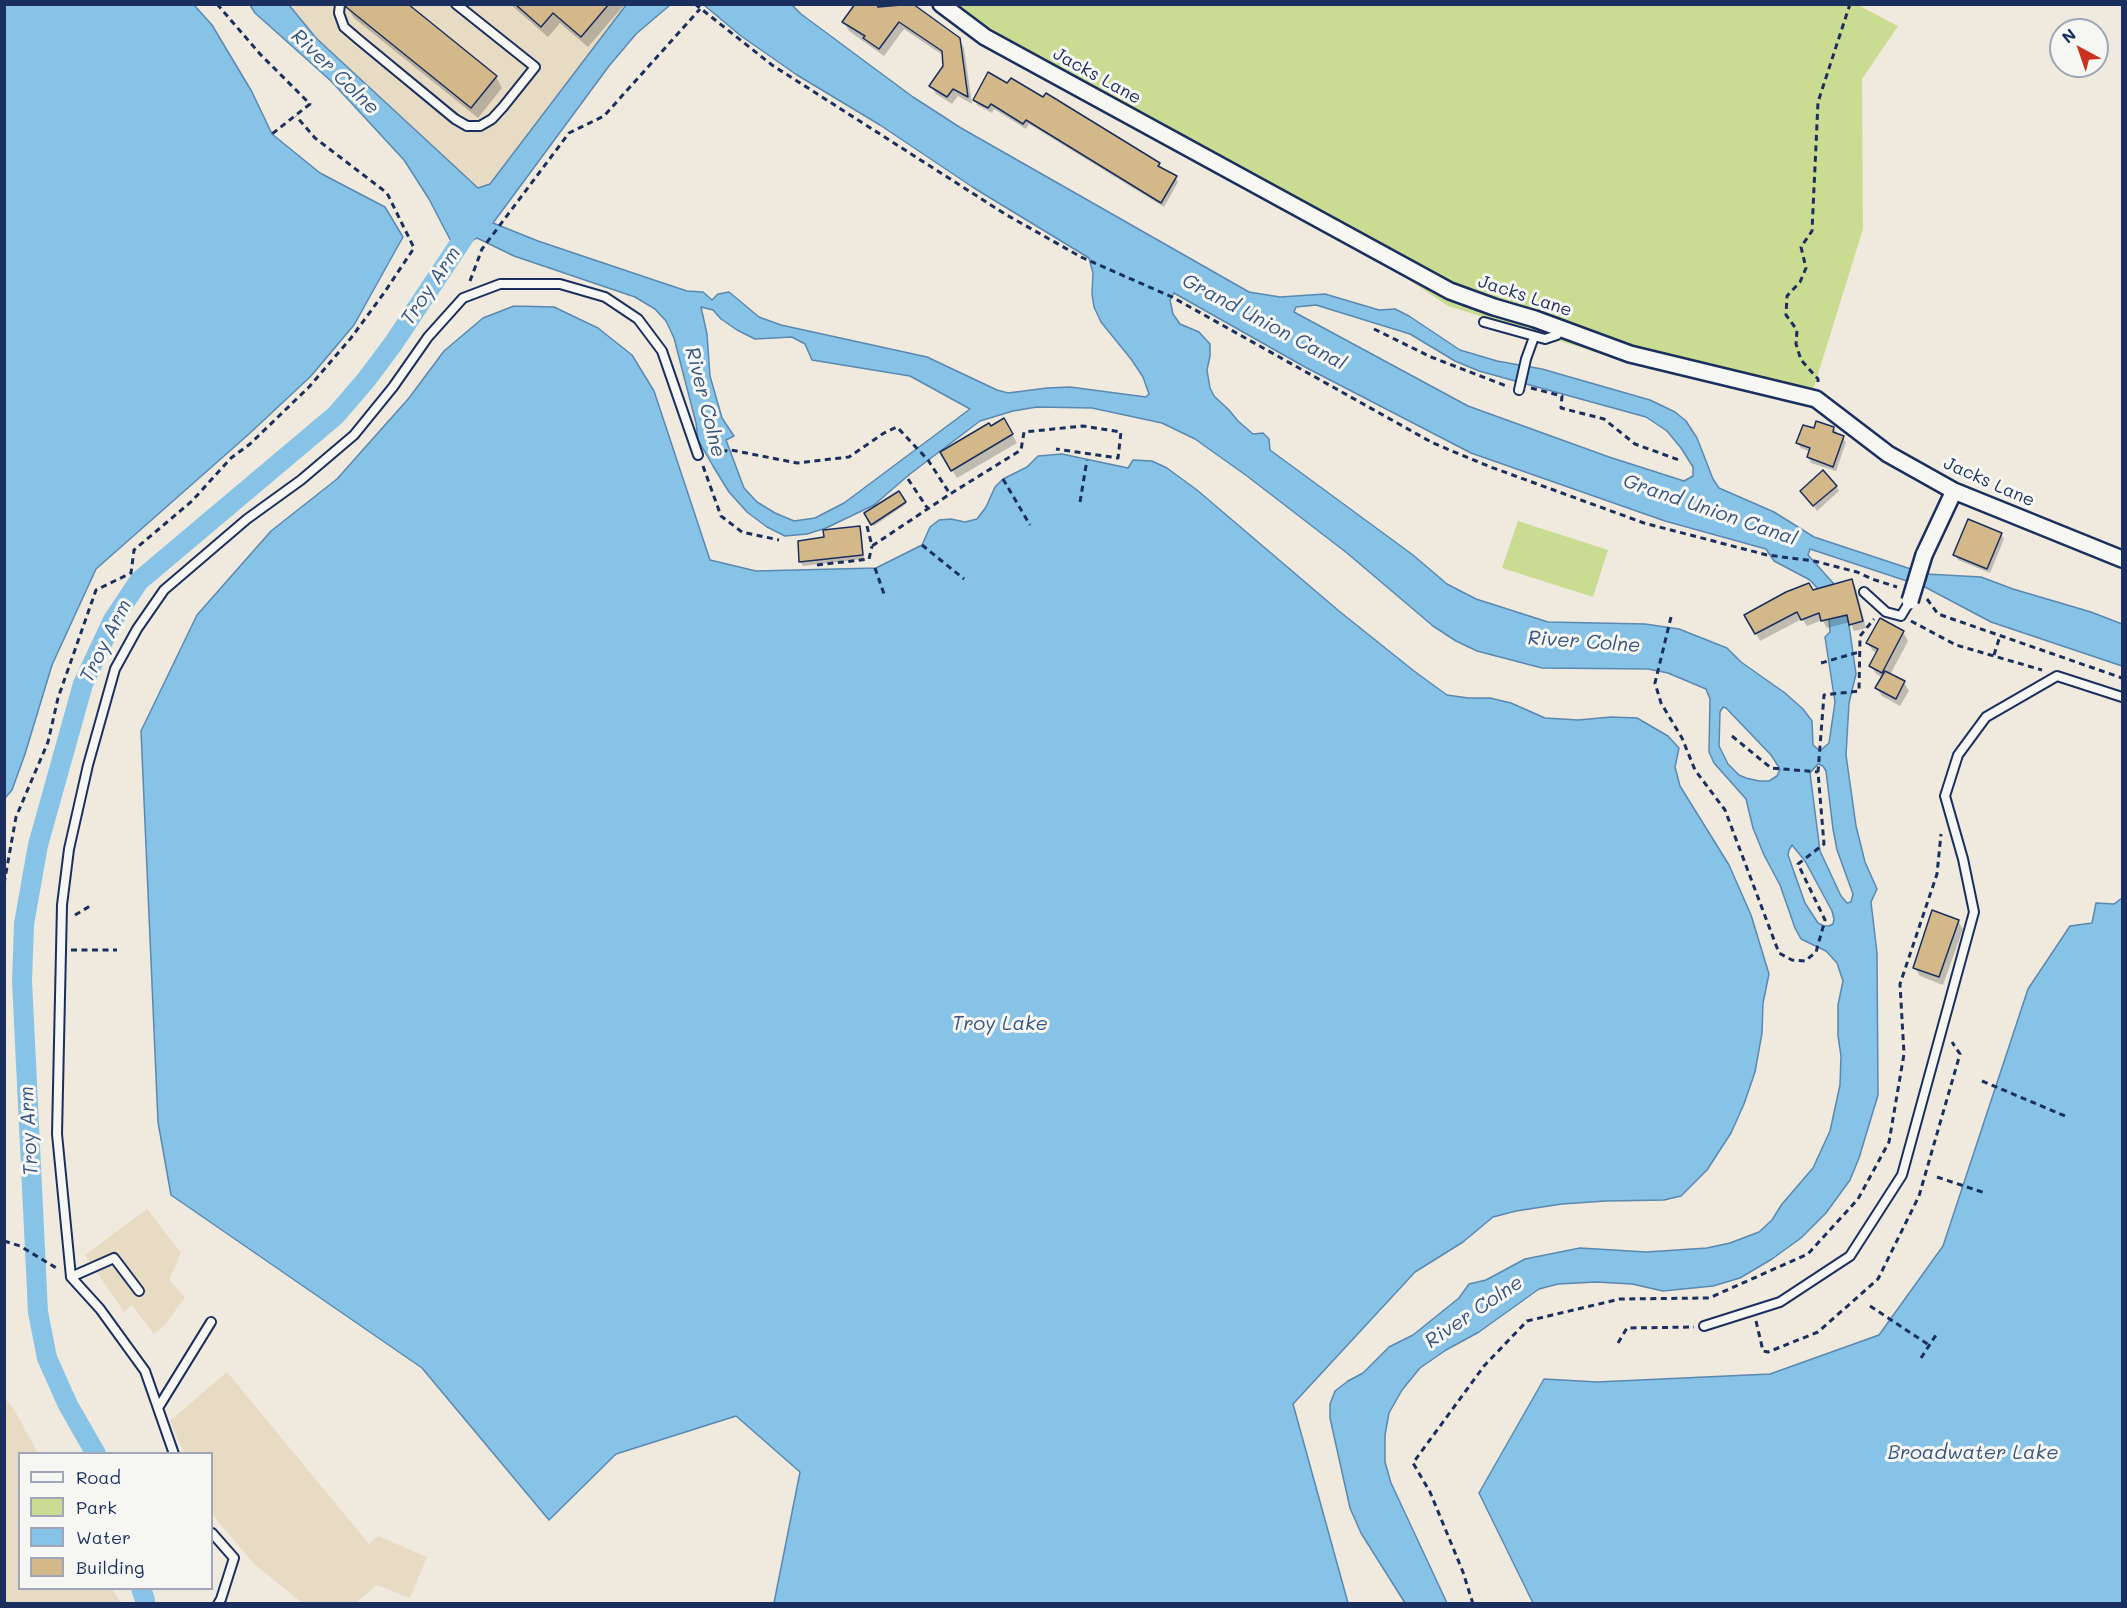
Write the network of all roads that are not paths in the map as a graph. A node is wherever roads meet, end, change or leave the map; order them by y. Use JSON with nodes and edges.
{"nodes":[{"id":1,"x":340,"y":4,"type":"edge"},
{"id":2,"x":456,"y":4,"type":"edge"},
{"id":3,"x":941,"y":4,"type":"edge"},
{"id":4,"x":1484,"y":322,"type":"dead end"},
{"id":5,"x":1560,"y":328,"type":"junction"},
{"id":6,"x":1534,"y":337,"type":"junction"},
{"id":7,"x":1520,"y":386,"type":"road end"},
{"id":8,"x":702,"y":454,"type":"road end"},
{"id":9,"x":1954,"y":490,"type":"junction"},
{"id":10,"x":2122,"y":559,"type":"edge"},
{"id":11,"x":1864,"y":592,"type":"dead end"},
{"id":12,"x":1910,"y":601,"type":"joint"},
{"id":13,"x":2122,"y":697,"type":"edge"},
{"id":14,"x":71,"y":1277,"type":"junction"},
{"id":15,"x":139,"y":1291,"type":"dead end"},
{"id":16,"x":211,"y":1322,"type":"dead end"},
{"id":17,"x":1704,"y":1326,"type":"road end"},
{"id":18,"x":158,"y":1408,"type":"junction"},
{"id":19,"x":173,"y":1452,"type":"edge"},
{"id":20,"x":213,"y":1534,"type":"edge"},
{"id":21,"x":218,"y":1604,"type":"edge"}],
"edges":[{"from":1,"to":2,"type":"lane"},
{"from":3,"to":5,"type":"street","name":"Jacks Lane"},
{"from":4,"to":6,"type":"lane"},
{"from":5,"to":6,"type":"lane"},
{"from":5,"to":9,"type":"street","name":"Jacks Lane"},
{"from":6,"to":7,"type":"lane"},
{"from":8,"to":14,"type":"lane"},
{"from":9,"to":10,"type":"street","name":"Jacks Lane"},
{"from":9,"to":12,"type":"street","bridge":true},
{"from":11,"to":12,"type":"lane"},
{"from":13,"to":17,"type":"lane"},
{"from":14,"to":15,"type":"lane"},
{"from":14,"to":18,"type":"lane"},
{"from":16,"to":18,"type":"lane"},
{"from":18,"to":19,"type":"lane"},
{"from":20,"to":21,"type":"lane"}]}
